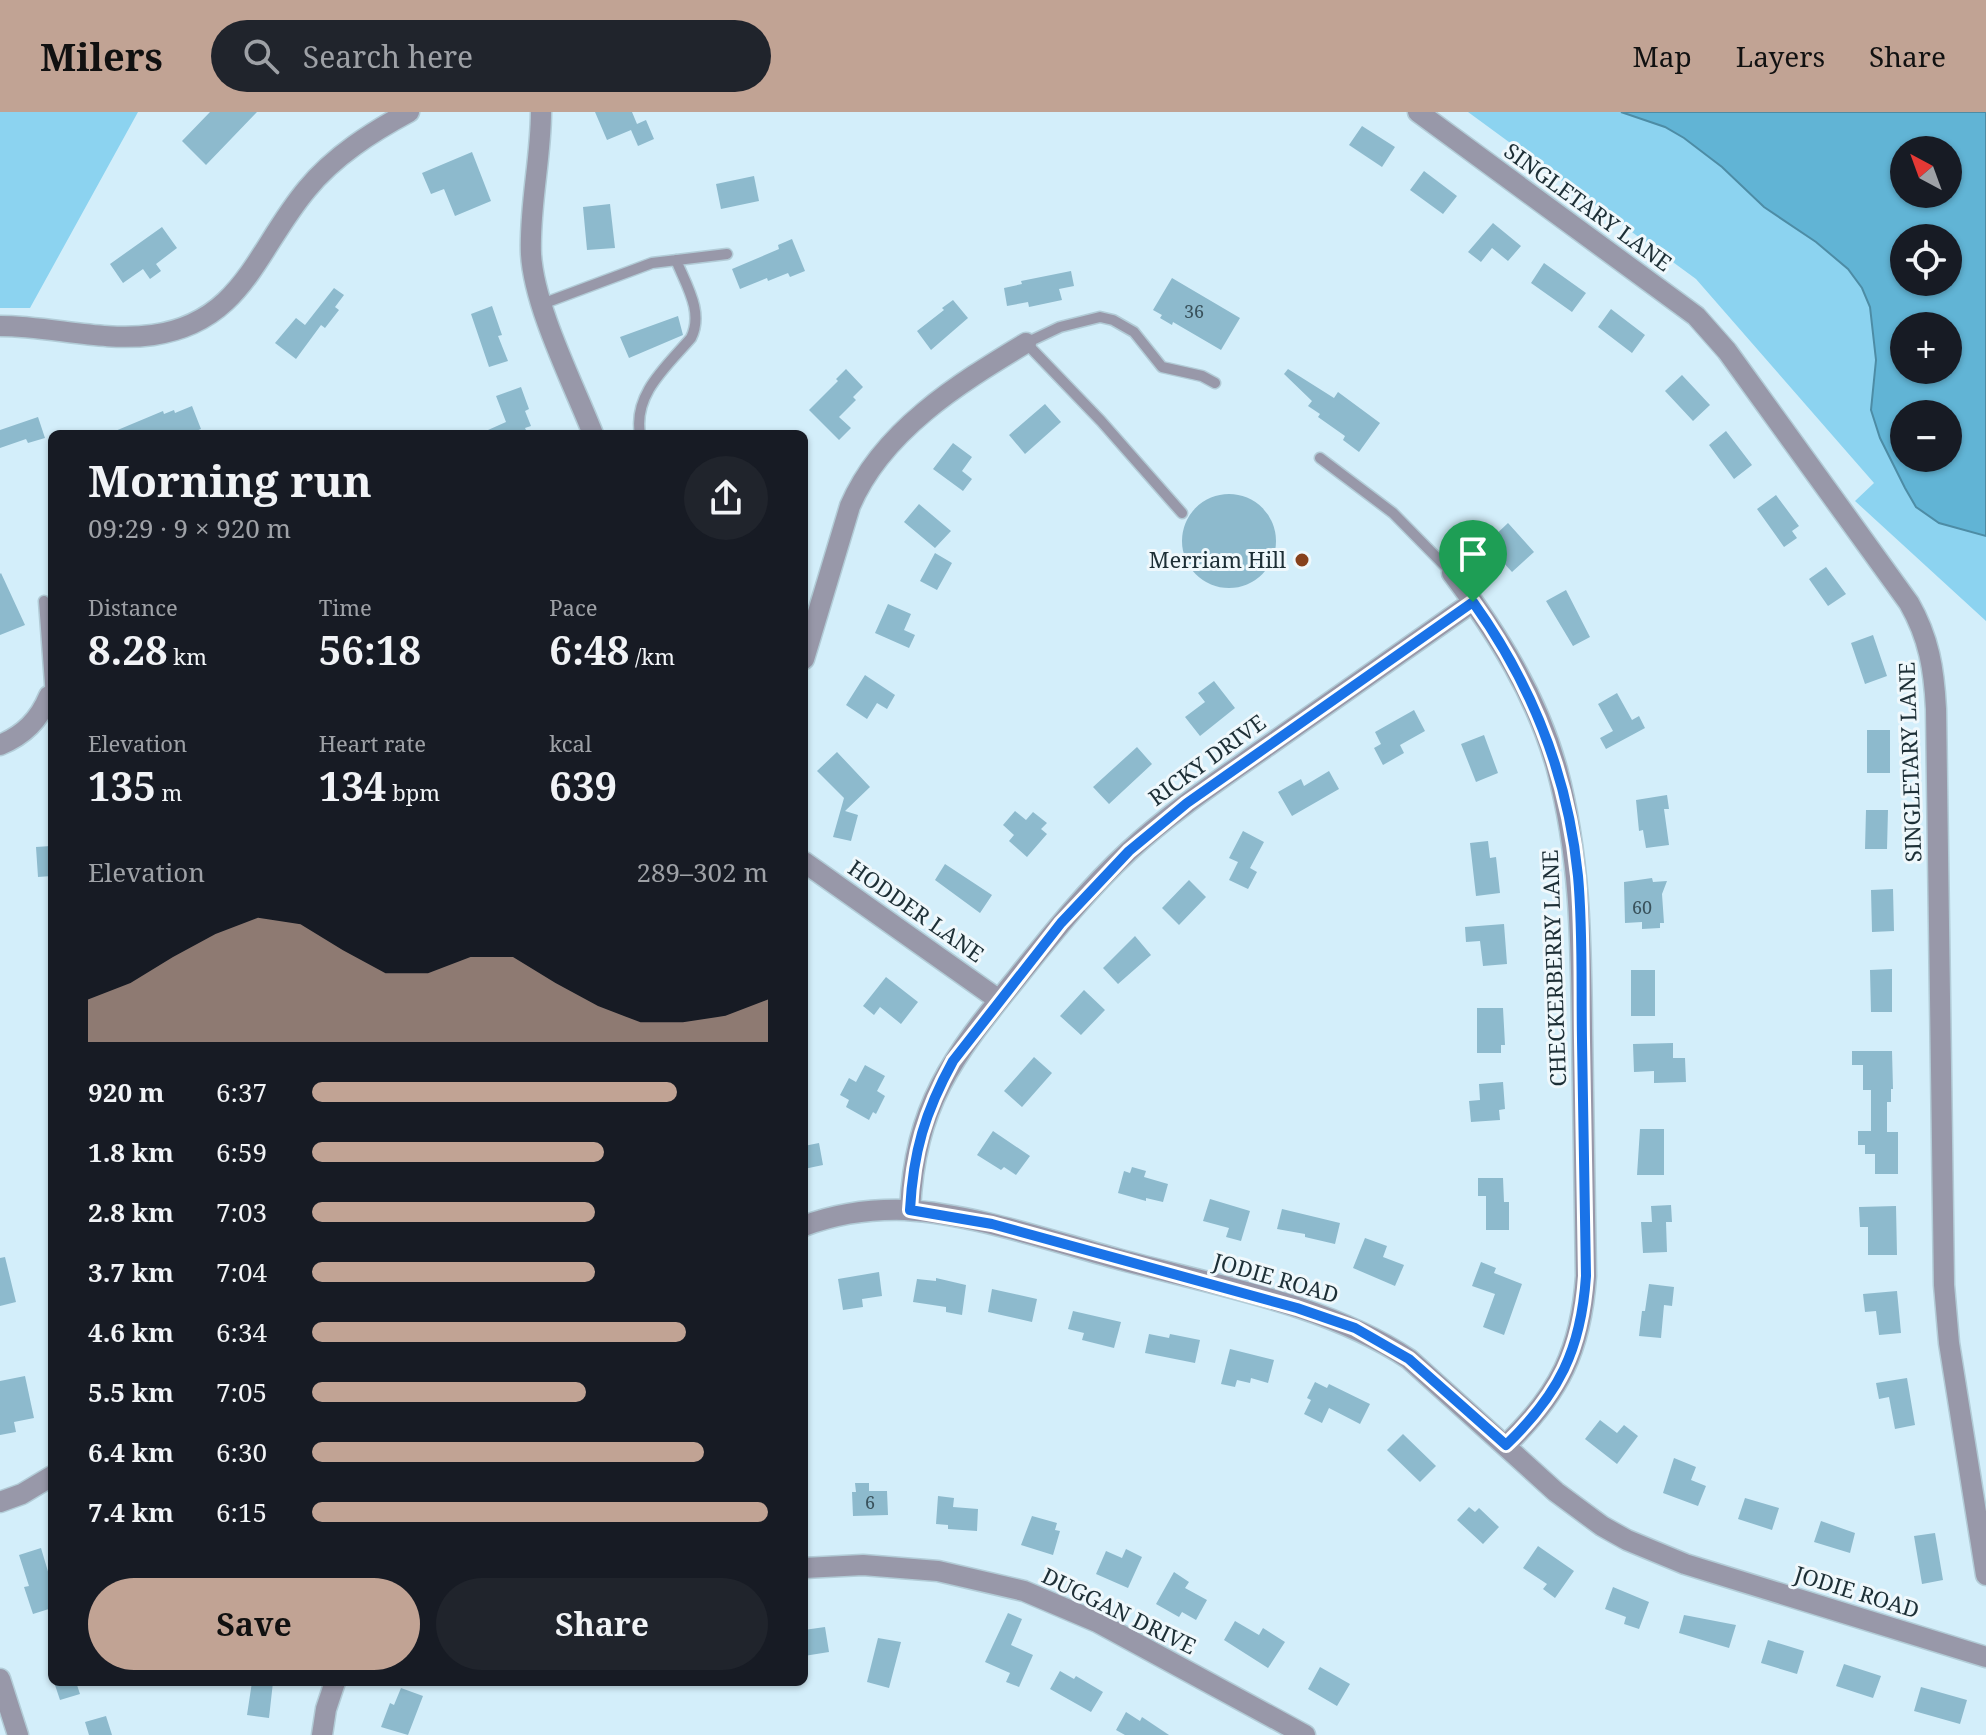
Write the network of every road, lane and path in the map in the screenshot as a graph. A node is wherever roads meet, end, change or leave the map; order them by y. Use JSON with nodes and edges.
{"nodes":[{"id":1,"x":409,"y":112,"type":"edge"},
{"id":2,"x":541,"y":112,"type":"edge"},
{"id":3,"x":1418,"y":112,"type":"edge"},
{"id":4,"x":727,"y":254,"type":"dead end"},
{"id":5,"x":676,"y":260,"type":"junction"},
{"id":6,"x":542,"y":304,"type":"junction"},
{"id":7,"x":0,"y":326,"type":"edge"},
{"id":8,"x":1026,"y":343,"type":"junction"},
{"id":9,"x":1215,"y":383,"type":"dead end"},
{"id":10,"x":591,"y":430,"type":"edge"},
{"id":11,"x":640,"y":430,"type":"edge"},
{"id":12,"x":1320,"y":458,"type":"dead end"},
{"id":13,"x":1182,"y":513,"type":"dead end"},
{"id":14,"x":1452,"y":573,"type":"joint"},
{"id":15,"x":44,"y":601,"type":"dead end"},
{"id":16,"x":1473,"y":602,"type":"junction"},
{"id":17,"x":808,"y":646,"type":"edge"},
{"id":18,"x":48,"y":665,"type":"edge"},
{"id":19,"x":48,"y":701,"type":"edge"},
{"id":20,"x":0,"y":745,"type":"edge"},
{"id":21,"x":808,"y":865,"type":"edge"},
{"id":22,"x":999,"y":1000,"type":"junction"},
{"id":23,"x":910,"y":1210,"type":"junction"},
{"id":24,"x":808,"y":1225,"type":"edge"},
{"id":25,"x":1506,"y":1445,"type":"junction"},
{"id":26,"x":48,"y":1478,"type":"edge"},
{"id":27,"x":0,"y":1502,"type":"edge"},
{"id":28,"x":808,"y":1568,"type":"edge"},
{"id":29,"x":1986,"y":1575,"type":"edge"},
{"id":30,"x":1986,"y":1657,"type":"edge"},
{"id":31,"x":0,"y":1679,"type":"edge"},
{"id":32,"x":334,"y":1686,"type":"edge"},
{"id":33,"x":18,"y":1735,"type":"edge"},
{"id":34,"x":322,"y":1735,"type":"edge"},
{"id":35,"x":1305,"y":1735,"type":"edge"}],
"edges":[{"from":1,"to":7,"type":"street"},
{"from":2,"to":6,"type":"street"},
{"from":3,"to":29,"type":"street","name":"SINGLETARY LANE"},
{"from":4,"to":5,"type":"lane"},
{"from":5,"to":6,"type":"lane"},
{"from":5,"to":11,"type":"lane"},
{"from":6,"to":10,"type":"street"},
{"from":8,"to":9,"type":"lane"},
{"from":8,"to":13,"type":"lane"},
{"from":8,"to":17,"type":"street"},
{"from":12,"to":14,"type":"lane","name":"CHECKERBERRY LANE"},
{"from":14,"to":16,"type":"street","name":"CHECKERBERRY LANE"},
{"from":15,"to":18,"type":"lane"},
{"from":16,"to":22,"type":"street","name":"RICKY DRIVE"},
{"from":16,"to":25,"type":"street","name":"CHECKERBERRY LANE"},
{"from":19,"to":20,"type":"street"},
{"from":21,"to":22,"type":"street","name":"HODDER LANE"},
{"from":22,"to":23,"type":"street","name":"RICKY DRIVE"},
{"from":23,"to":24,"type":"street","name":"JODIE ROAD"},
{"from":23,"to":25,"type":"street","name":"JODIE ROAD"},
{"from":25,"to":30,"type":"street","name":"JODIE ROAD"},
{"from":26,"to":27,"type":"street"},
{"from":28,"to":35,"type":"street","name":"DUGGAN DRIVE"},
{"from":31,"to":33,"type":"street"},
{"from":32,"to":34,"type":"street"}]}
